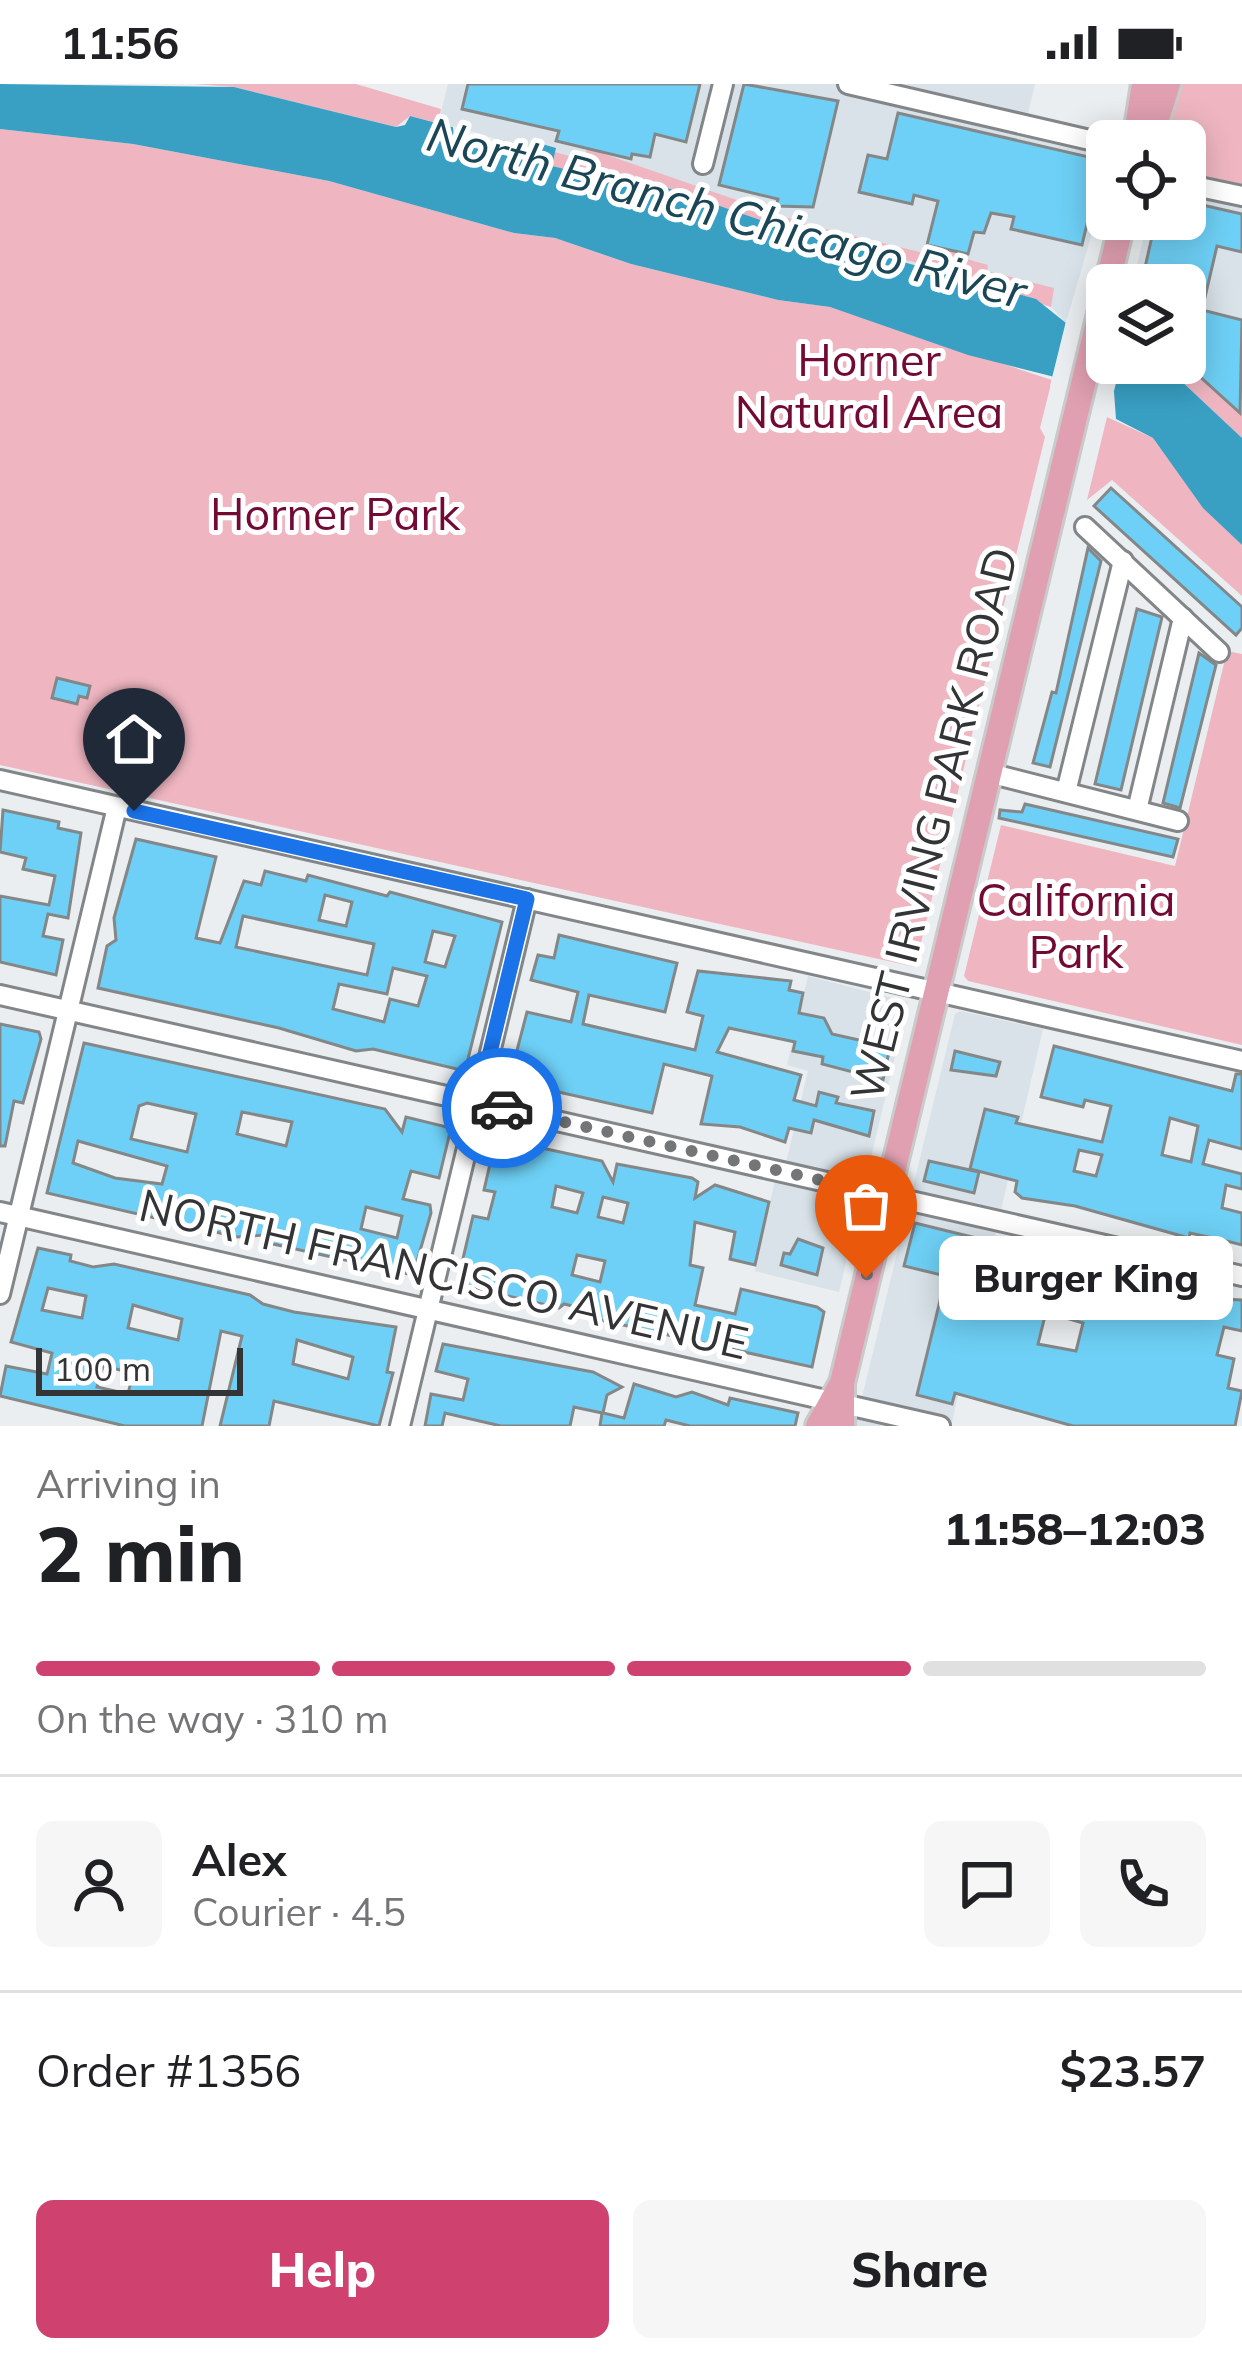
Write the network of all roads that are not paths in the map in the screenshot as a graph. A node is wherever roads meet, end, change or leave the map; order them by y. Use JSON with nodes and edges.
{"nodes":[{"id":1,"x":723,"y":84,"type":"edge"},
{"id":2,"x":848,"y":84,"type":"edge"},
{"id":3,"x":1144,"y":84,"type":"edge"},
{"id":4,"x":1168,"y":84,"type":"edge"},
{"id":5,"x":1138,"y":120,"type":"edge"},
{"id":6,"x":1157,"y":120,"type":"edge"},
{"id":7,"x":1086,"y":139,"type":"edge"},
{"id":8,"x":703,"y":164,"type":"dead end"},
{"id":9,"x":1206,"y":188,"type":"edge"},
{"id":10,"x":1242,"y":196,"type":"edge"},
{"id":11,"x":1086,"y":372,"type":"edge"},
{"id":12,"x":1085,"y":527,"type":"dead end"},
{"id":13,"x":1124,"y":561,"type":"junction"},
{"id":14,"x":1183,"y":618,"type":"junction"},
{"id":15,"x":1219,"y":652,"type":"dead end"},
{"id":16,"x":989,"y":773,"type":"junction"},
{"id":17,"x":0,"y":780,"type":"edge"},
{"id":18,"x":1066,"y":792,"type":"junction"},
{"id":19,"x":117,"y":807,"type":"junction"},
{"id":20,"x":1136,"y":810,"type":"junction"},
{"id":21,"x":1178,"y":821,"type":"dead end"},
{"id":22,"x":527,"y":899,"type":"junction"},
{"id":23,"x":936,"y":992,"type":"junction"},
{"id":24,"x":0,"y":995,"type":"edge"},
{"id":25,"x":68,"y":1010,"type":"junction"},
{"id":26,"x":1242,"y":1061,"type":"edge"},
{"id":27,"x":478,"y":1102,"type":"junction"},
{"id":28,"x":886,"y":1195,"type":"junction"},
{"id":29,"x":9,"y":1214,"type":"edge"},
{"id":30,"x":1242,"y":1276,"type":"edge"},
{"id":31,"x":0,"y":1294,"type":"edge"},
{"id":32,"x":428,"y":1310,"type":"junction"},
{"id":33,"x":839,"y":1403,"type":"edge"},
{"id":34,"x":400,"y":1426,"type":"edge"},
{"id":35,"x":818,"y":1426,"type":"edge"},
{"id":36,"x":940,"y":1426,"type":"edge"}],
"edges":[{"from":1,"to":8,"type":"street"},
{"from":2,"to":7,"type":"street"},
{"from":3,"to":5,"type":"main road"},
{"from":4,"to":6,"type":"main road"},
{"from":9,"to":10,"type":"street"},
{"from":11,"to":16,"type":"main road","name":"WEST IRVING PARK ROAD"},
{"from":12,"to":13,"type":"street"},
{"from":13,"to":14,"type":"street"},
{"from":13,"to":18,"type":"street"},
{"from":14,"to":15,"type":"street"},
{"from":14,"to":20,"type":"street"},
{"from":16,"to":18,"type":"street"},
{"from":16,"to":23,"type":"main road","name":"WEST IRVING PARK ROAD"},
{"from":17,"to":19,"type":"street"},
{"from":18,"to":20,"type":"street"},
{"from":19,"to":22,"type":"street"},
{"from":19,"to":25,"type":"street"},
{"from":20,"to":21,"type":"street"},
{"from":22,"to":23,"type":"street"},
{"from":22,"to":27,"type":"street"},
{"from":23,"to":26,"type":"street"},
{"from":23,"to":28,"type":"main road","name":"WEST IRVING PARK ROAD"},
{"from":24,"to":25,"type":"street"},
{"from":25,"to":27,"type":"street"},
{"from":25,"to":29,"type":"street"},
{"from":27,"to":28,"type":"street"},
{"from":27,"to":32,"type":"street"},
{"from":28,"to":30,"type":"street"},
{"from":28,"to":33,"type":"main road","name":"WEST IRVING PARK ROAD"},
{"from":29,"to":31,"type":"street"},
{"from":29,"to":32,"type":"street","name":"NORTH FRANCISCO AVENUE"},
{"from":32,"to":33,"type":"street","name":"NORTH FRANCISCO AVENUE"},
{"from":32,"to":34,"type":"street"},
{"from":33,"to":35,"type":"main road","name":"WEST IRVING PARK ROAD"},
{"from":33,"to":36,"type":"street","name":"NORTH FRANCISCO AVENUE"}]}
